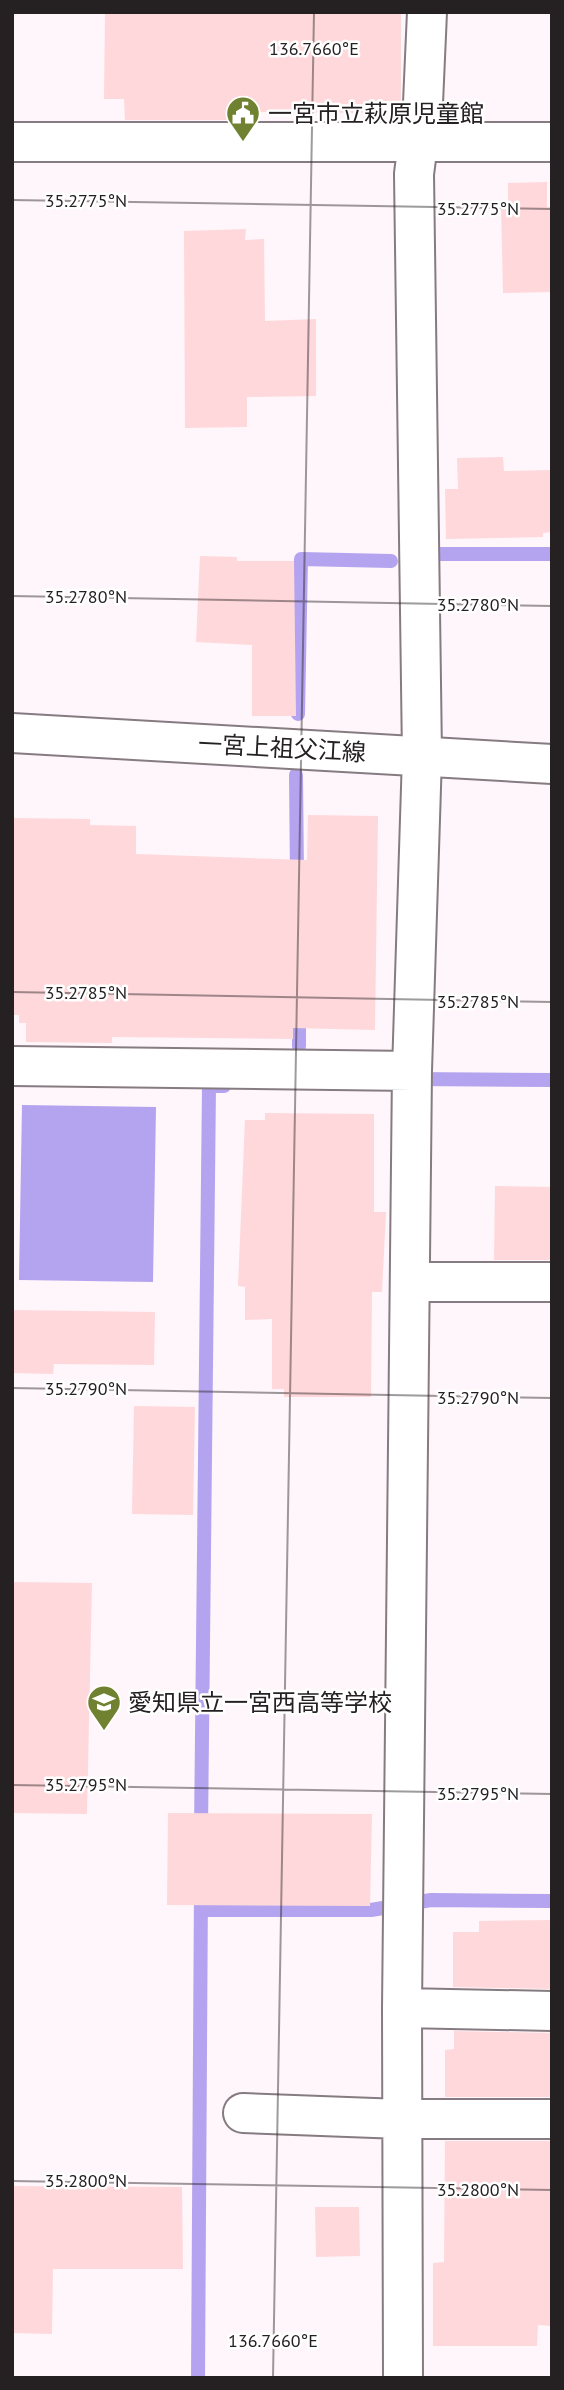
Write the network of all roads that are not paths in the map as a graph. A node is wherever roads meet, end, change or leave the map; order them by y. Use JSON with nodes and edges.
{"nodes":[{"id":1,"x":427,"y":12,"type":"edge"},
{"id":2,"x":419,"y":141,"type":"junction"},
{"id":3,"x":12,"y":142,"type":"edge"},
{"id":4,"x":552,"y":142,"type":"edge"},
{"id":5,"x":12,"y":733,"type":"edge"},
{"id":6,"x":422,"y":756,"type":"junction"},
{"id":7,"x":552,"y":764,"type":"edge"},
{"id":8,"x":12,"y":1066,"type":"edge"},
{"id":9,"x":412,"y":1071,"type":"junction"},
{"id":10,"x":410,"y":1282,"type":"junction"},
{"id":11,"x":552,"y":1282,"type":"edge"},
{"id":12,"x":402,"y":2008,"type":"junction"},
{"id":13,"x":552,"y":2011,"type":"edge"},
{"id":14,"x":243,"y":2113,"type":"dead end"},
{"id":15,"x":401,"y":2119,"type":"junction"},
{"id":16,"x":552,"y":2119,"type":"edge"},
{"id":17,"x":403,"y":2378,"type":"edge"}],
"edges":[{"from":1,"to":2,"type":"street"},
{"from":2,"to":3,"type":"street"},
{"from":2,"to":4,"type":"street"},
{"from":2,"to":6,"type":"street"},
{"from":5,"to":6,"type":"street","name":"一宮上祖父江線"},
{"from":6,"to":7,"type":"street","name":"一宮上祖父江線"},
{"from":6,"to":9,"type":"street"},
{"from":8,"to":9,"type":"street"},
{"from":9,"to":10,"type":"street"},
{"from":10,"to":11,"type":"street"},
{"from":10,"to":12,"type":"street"},
{"from":12,"to":13,"type":"street"},
{"from":12,"to":15,"type":"street"},
{"from":14,"to":15,"type":"street"},
{"from":15,"to":16,"type":"street"},
{"from":15,"to":17,"type":"street"}]}
